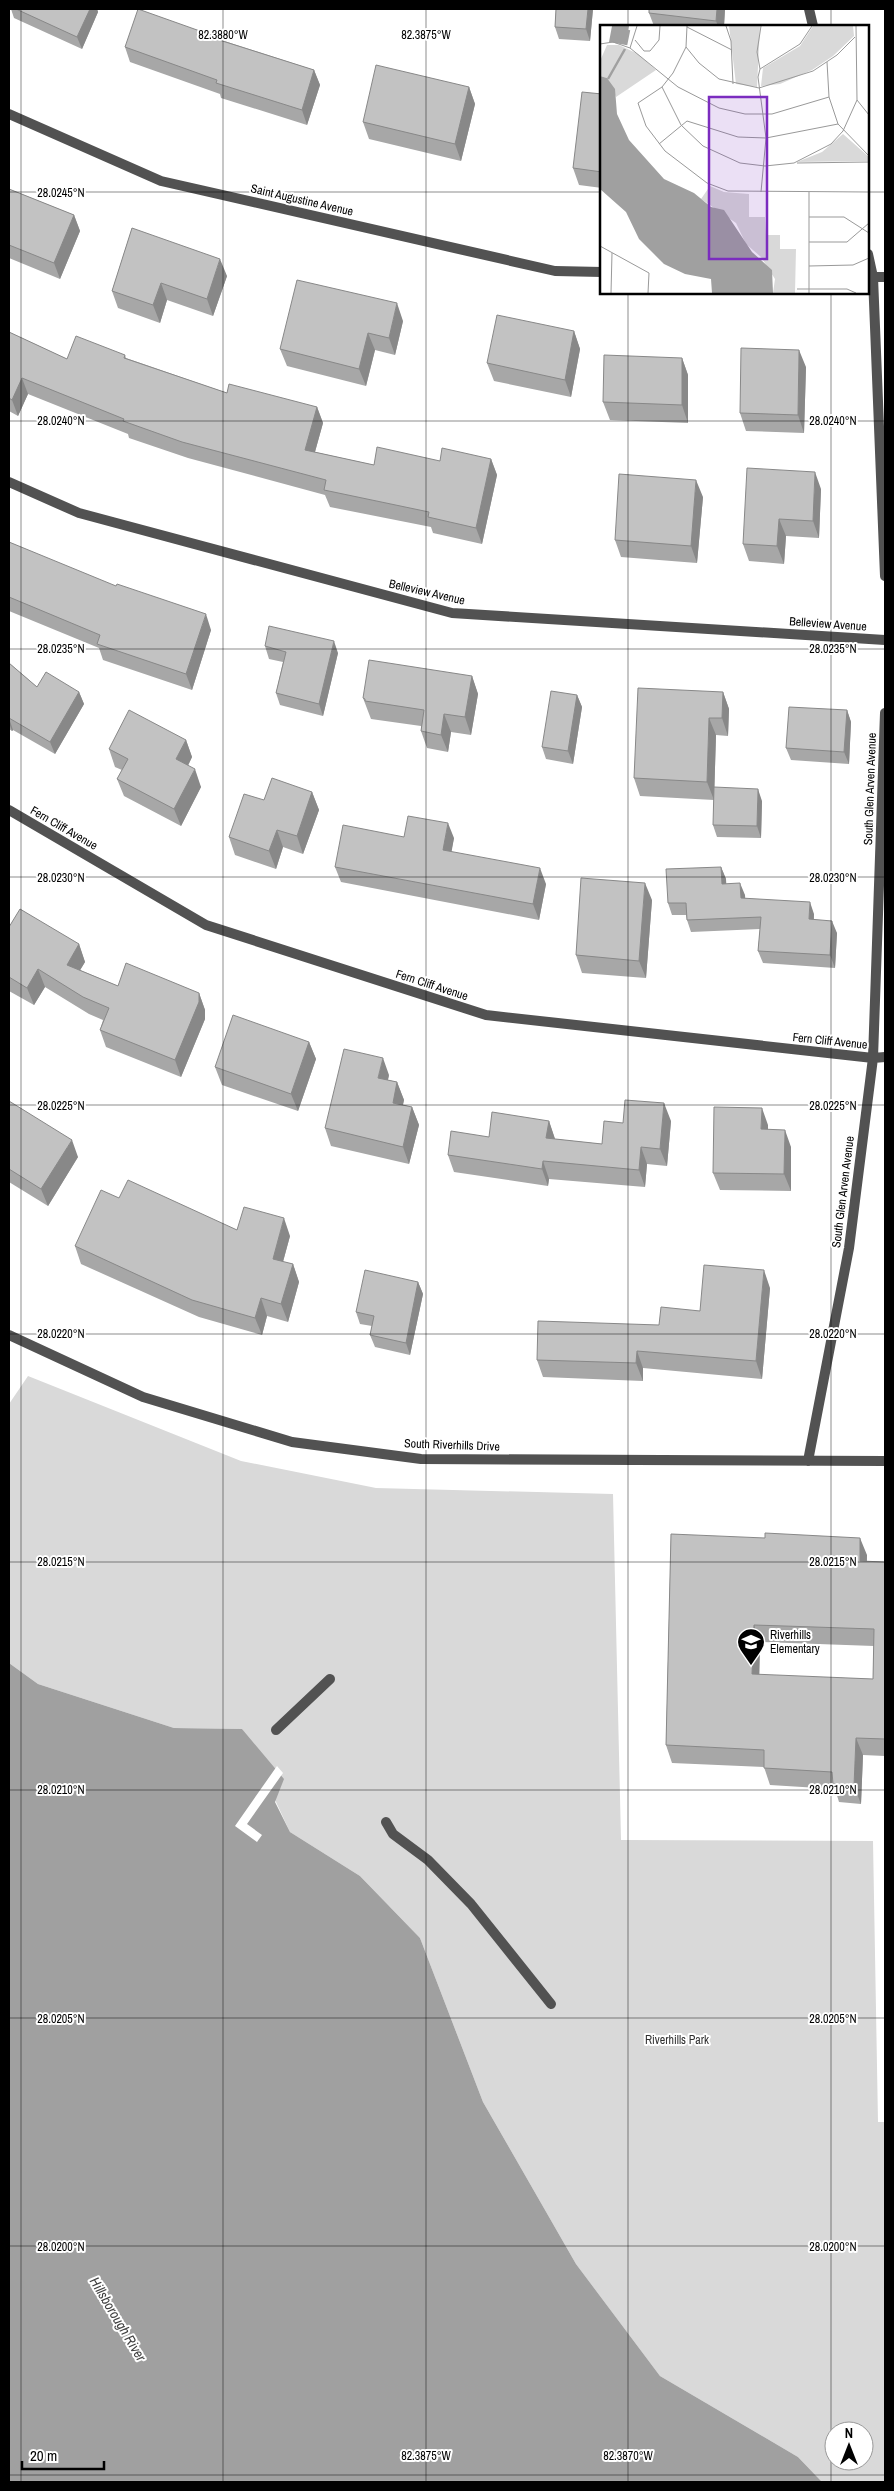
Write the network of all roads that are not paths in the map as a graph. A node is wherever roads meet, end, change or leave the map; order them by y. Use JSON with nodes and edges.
{"nodes":[{"id":1,"x":809,"y":9,"type":"edge"},
{"id":2,"x":813,"y":25,"type":"edge"},
{"id":3,"x":9,"y":114,"type":"edge"},
{"id":4,"x":869,"y":262,"type":"edge"},
{"id":5,"x":600,"y":272,"type":"edge"},
{"id":6,"x":871,"y":277,"type":"edge"},
{"id":7,"x":885,"y":277,"type":"edge"},
{"id":8,"x":9,"y":482,"type":"edge"},
{"id":9,"x":885,"y":576,"type":"edge"},
{"id":10,"x":885,"y":640,"type":"edge"},
{"id":11,"x":885,"y":713,"type":"edge"},
{"id":12,"x":9,"y":810,"type":"edge"},
{"id":13,"x":885,"y":1056,"type":"edge"},
{"id":14,"x":873,"y":1058,"type":"junction"},
{"id":15,"x":9,"y":1335,"type":"edge"},
{"id":16,"x":885,"y":1460,"type":"edge"},
{"id":17,"x":808,"y":1461,"type":"junction"},
{"id":18,"x":330,"y":1679,"type":"dead end"},
{"id":19,"x":276,"y":1730,"type":"dead end"},
{"id":20,"x":386,"y":1822,"type":"dead end"},
{"id":21,"x":551,"y":2004,"type":"dead end"}],
"edges":[{"from":1,"to":2,"type":"street"},
{"from":3,"to":5,"type":"street","name":"Saint Augustine Avenue"},
{"from":4,"to":6,"type":"street"},
{"from":6,"to":7,"type":"street"},
{"from":6,"to":9,"type":"street"},
{"from":8,"to":10,"type":"street","name":"Belleview Avenue"},
{"from":11,"to":14,"type":"street","name":"South Glen Arven Avenue"},
{"from":12,"to":14,"type":"street","name":"Fern Cliff Avenue"},
{"from":13,"to":14,"type":"street","name":"Fern Cliff Avenue"},
{"from":14,"to":17,"type":"street","name":"South Glen Arven Avenue"},
{"from":15,"to":17,"type":"street","name":"South Riverhills Drive"},
{"from":16,"to":17,"type":"street","name":"South Riverhills Drive"},
{"from":18,"to":19,"type":"street"},
{"from":20,"to":21,"type":"street"}]}
